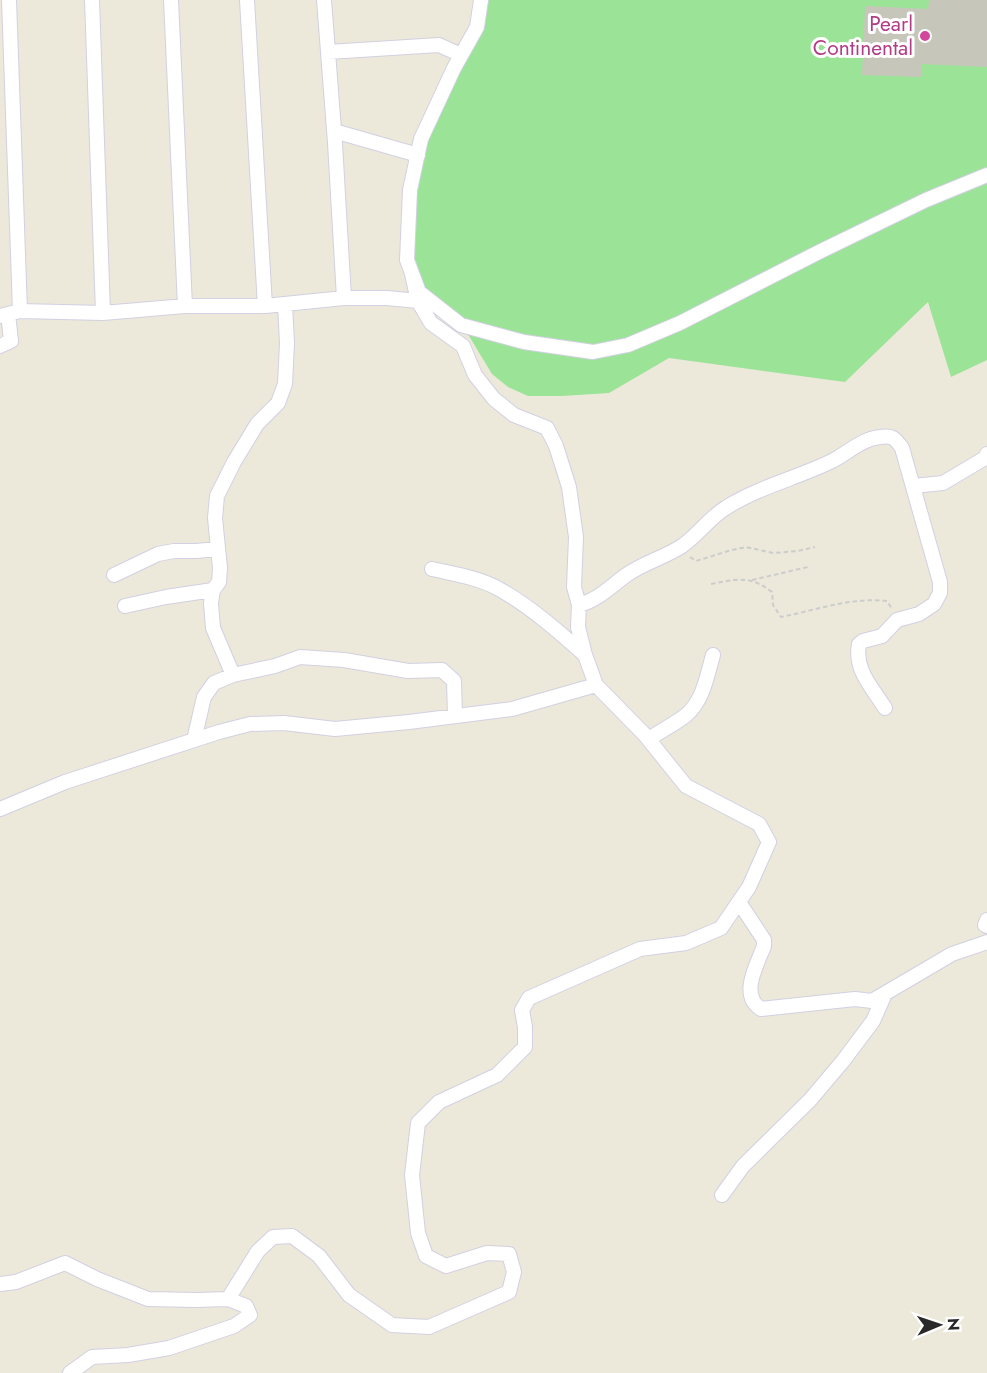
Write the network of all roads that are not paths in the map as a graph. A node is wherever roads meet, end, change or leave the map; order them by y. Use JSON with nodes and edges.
{"nodes":[{"id":1,"x":9,"y":0,"type":"edge"},
{"id":2,"x":92,"y":0,"type":"edge"},
{"id":3,"x":171,"y":0,"type":"edge"},
{"id":4,"x":248,"y":0,"type":"edge"},
{"id":5,"x":324,"y":0,"type":"edge"},
{"id":6,"x":481,"y":0,"type":"edge"},
{"id":7,"x":328,"y":52,"type":"junction"},
{"id":8,"x":461,"y":55,"type":"junction"},
{"id":9,"x":334,"y":131,"type":"junction"},
{"id":10,"x":418,"y":155,"type":"junction"},
{"id":11,"x":987,"y":175,"type":"edge"},
{"id":12,"x":412,"y":274,"type":"junction"},
{"id":13,"x":344,"y":298,"type":"junction"},
{"id":14,"x":418,"y":300,"type":"junction"},
{"id":15,"x":285,"y":304,"type":"junction"},
{"id":16,"x":185,"y":306,"type":"junction"},
{"id":17,"x":265,"y":306,"type":"junction"},
{"id":18,"x":103,"y":313,"type":"junction"},
{"id":19,"x":10,"y":314,"type":"edge"},
{"id":20,"x":0,"y":346,"type":"edge"},
{"id":21,"x":987,"y":454,"type":"edge"},
{"id":22,"x":913,"y":486,"type":"junction"},
{"id":23,"x":218,"y":549,"type":"junction"},
{"id":24,"x":432,"y":569,"type":"dead end"},
{"id":25,"x":114,"y":575,"type":"dead end"},
{"id":26,"x":213,"y":590,"type":"junction"},
{"id":27,"x":579,"y":605,"type":"junction"},
{"id":28,"x":125,"y":606,"type":"dead end"},
{"id":29,"x":585,"y":656,"type":"junction"},
{"id":30,"x":713,"y":656,"type":"dead end"},
{"id":31,"x":233,"y":675,"type":"junction"},
{"id":32,"x":596,"y":685,"type":"junction"},
{"id":33,"x":885,"y":708,"type":"dead end"},
{"id":34,"x":455,"y":716,"type":"junction"},
{"id":35,"x":649,"y":739,"type":"junction"},
{"id":36,"x":194,"y":740,"type":"junction"},
{"id":37,"x":0,"y":808,"type":"edge"},
{"id":38,"x":739,"y":902,"type":"junction"},
{"id":39,"x":987,"y":920,"type":"edge"},
{"id":40,"x":987,"y":926,"type":"edge"},
{"id":41,"x":987,"y":942,"type":"edge"},
{"id":42,"x":885,"y":994,"type":"junction"},
{"id":43,"x":722,"y":1195,"type":"dead end"},
{"id":44,"x":0,"y":1284,"type":"edge"},
{"id":45,"x":228,"y":1299,"type":"junction"},
{"id":46,"x":70,"y":1373,"type":"edge"}],
"edges":[{"from":1,"to":19,"type":"street"},
{"from":2,"to":18,"type":"street"},
{"from":3,"to":16,"type":"street"},
{"from":4,"to":17,"type":"street"},
{"from":5,"to":7,"type":"street"},
{"from":6,"to":8,"type":"street"},
{"from":7,"to":8,"type":"street"},
{"from":7,"to":9,"type":"street"},
{"from":8,"to":10,"type":"street"},
{"from":9,"to":10,"type":"street"},
{"from":9,"to":13,"type":"street"},
{"from":10,"to":12,"type":"street"},
{"from":11,"to":12,"type":"street"},
{"from":12,"to":14,"type":"street"},
{"from":13,"to":14,"type":"street"},
{"from":13,"to":15,"type":"street"},
{"from":14,"to":27,"type":"street"},
{"from":15,"to":17,"type":"street"},
{"from":15,"to":23,"type":"street"},
{"from":16,"to":17,"type":"street"},
{"from":16,"to":18,"type":"street"},
{"from":18,"to":19,"type":"street"},
{"from":19,"to":20,"type":"street"},
{"from":21,"to":22,"type":"street"},
{"from":22,"to":27,"type":"street"},
{"from":22,"to":33,"type":"street"},
{"from":23,"to":25,"type":"street"},
{"from":23,"to":26,"type":"street"},
{"from":24,"to":29,"type":"street"},
{"from":26,"to":28,"type":"street"},
{"from":26,"to":31,"type":"street"},
{"from":27,"to":29,"type":"street"},
{"from":29,"to":32,"type":"street"},
{"from":30,"to":35,"type":"street"},
{"from":31,"to":34,"type":"street"},
{"from":31,"to":36,"type":"street"},
{"from":32,"to":34,"type":"street"},
{"from":32,"to":35,"type":"street"},
{"from":34,"to":36,"type":"street"},
{"from":35,"to":38,"type":"street"},
{"from":36,"to":37,"type":"street"},
{"from":38,"to":42,"type":"street"},
{"from":38,"to":45,"type":"street"},
{"from":39,"to":40,"type":"street"},
{"from":41,"to":42,"type":"street"},
{"from":42,"to":43,"type":"street"},
{"from":44,"to":45,"type":"street"},
{"from":45,"to":46,"type":"street"}]}
